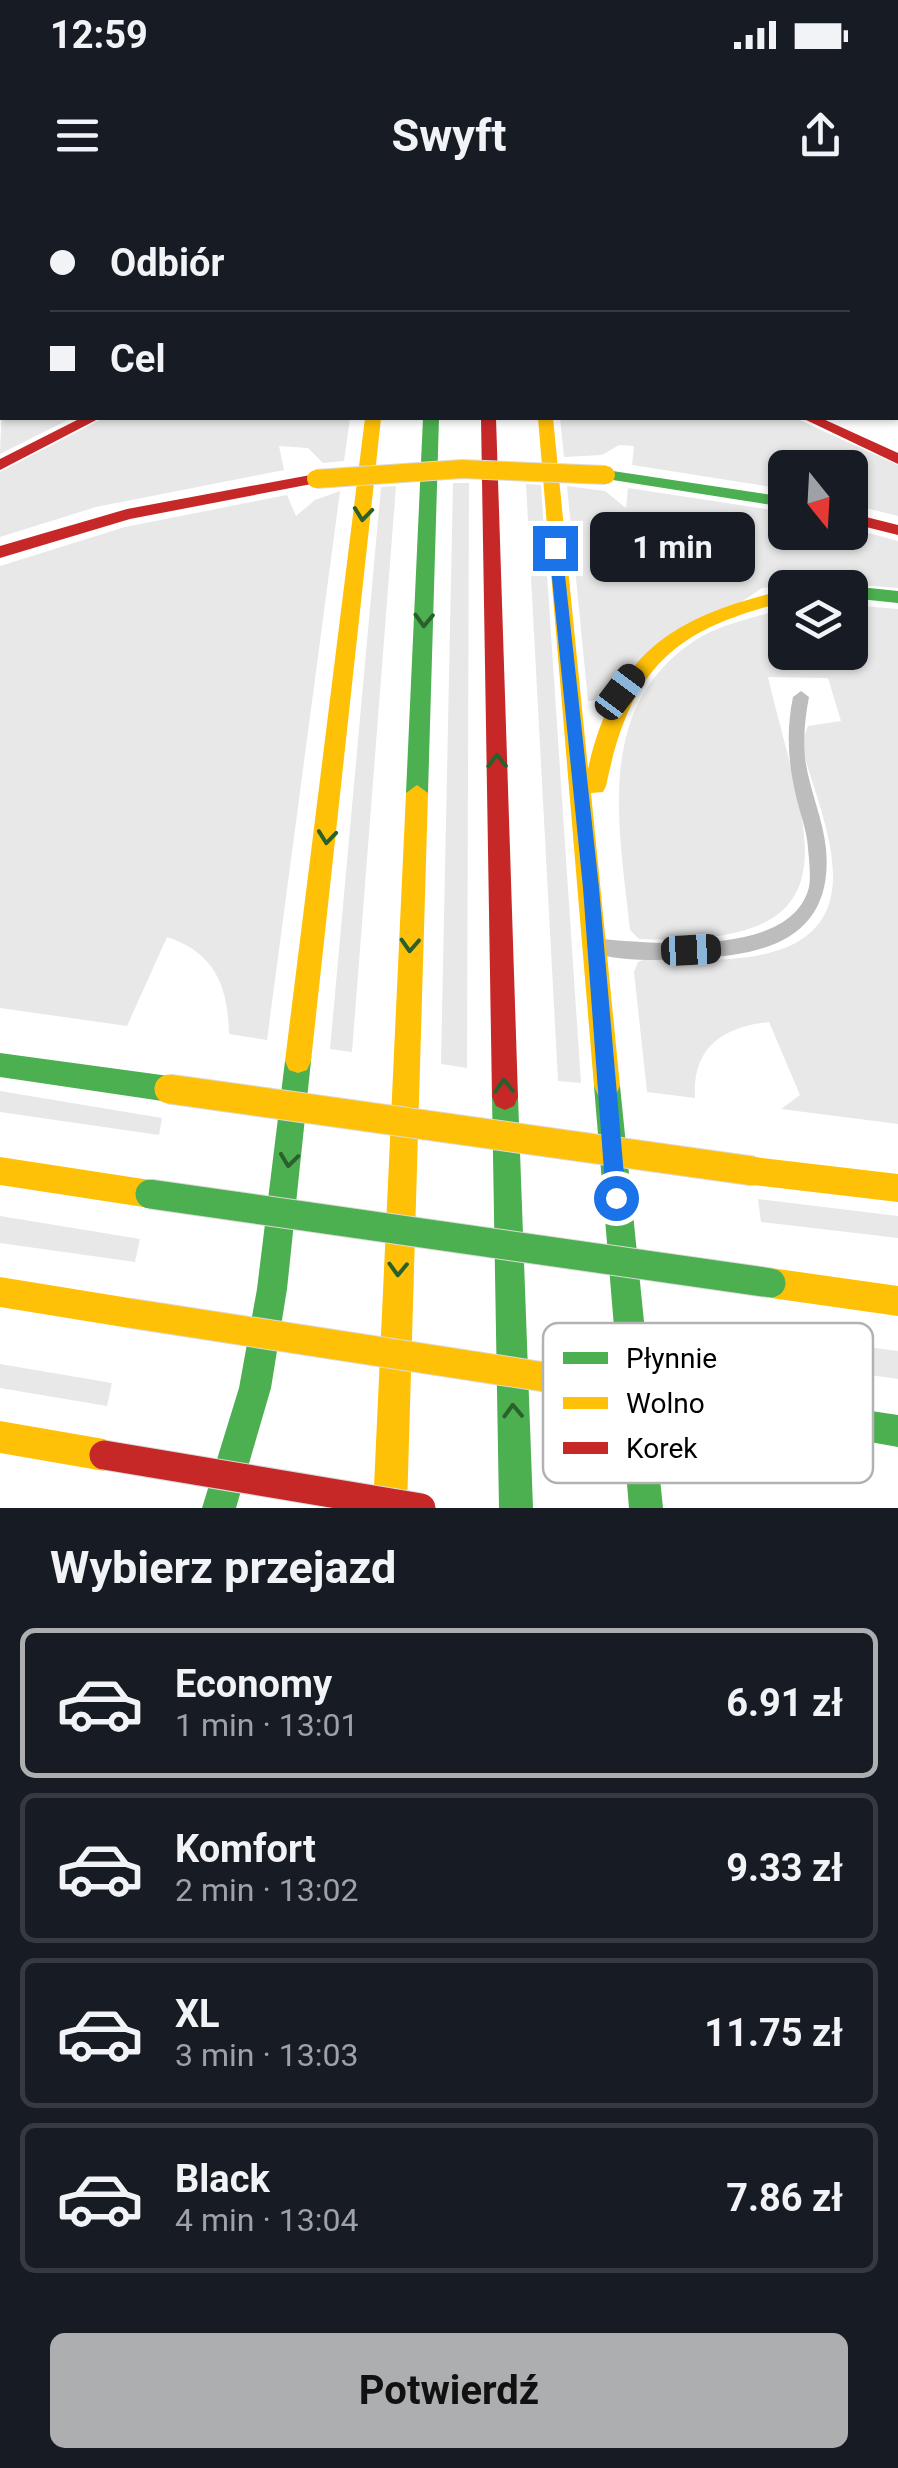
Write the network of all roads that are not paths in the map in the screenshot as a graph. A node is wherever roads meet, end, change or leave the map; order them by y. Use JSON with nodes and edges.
{"nodes":[{"id":1,"x":88,"y":420,"type":"edge"},
{"id":2,"x":373,"y":420,"type":"edge"},
{"id":3,"x":432,"y":420,"type":"edge"},
{"id":4,"x":488,"y":420,"type":"edge"},
{"id":5,"x":545,"y":420,"type":"edge"},
{"id":6,"x":814,"y":420,"type":"edge"},
{"id":7,"x":898,"y":459,"type":"edge"},
{"id":8,"x":0,"y":464,"type":"edge"},
{"id":9,"x":768,"y":499,"type":"edge"},
{"id":10,"x":868,"y":522,"type":"edge"},
{"id":11,"x":898,"y":530,"type":"edge"},
{"id":12,"x":0,"y":552,"type":"edge"},
{"id":13,"x":868,"y":594,"type":"edge"},
{"id":14,"x":898,"y":598,"type":"edge"},
{"id":15,"x":768,"y":600,"type":"edge"},
{"id":16,"x":800,"y":697,"type":"dead end"},
{"id":17,"x":591,"y":888,"type":"junction"},
{"id":18,"x":594,"y":947,"type":"junction"},
{"id":19,"x":0,"y":1065,"type":"edge"},
{"id":20,"x":753,"y":1170,"type":"junction"},
{"id":21,"x":0,"y":1172,"type":"edge"},
{"id":22,"x":898,"y":1172,"type":"edge"},
{"id":23,"x":898,"y":1188,"type":"edge"},
{"id":24,"x":0,"y":1292,"type":"edge"},
{"id":25,"x":898,"y":1300,"type":"edge"},
{"id":26,"x":629,"y":1323,"type":"edge"},
{"id":27,"x":543,"y":1377,"type":"edge"},
{"id":28,"x":873,"y":1427,"type":"edge"},
{"id":29,"x":898,"y":1431,"type":"edge"},
{"id":30,"x":0,"y":1436,"type":"edge"},
{"id":31,"x":644,"y":1483,"type":"edge"},
{"id":32,"x":219,"y":1508,"type":"edge"},
{"id":33,"x":390,"y":1508,"type":"edge"},
{"id":34,"x":420,"y":1508,"type":"edge"},
{"id":35,"x":516,"y":1508,"type":"edge"},
{"id":36,"x":646,"y":1508,"type":"edge"}],
"edges":[{"from":1,"to":8,"type":"highway"},
{"from":2,"to":32,"type":"highway","one_way":true},
{"from":3,"to":33,"type":"highway","one_way":true},
{"from":35,"to":4,"type":"highway","one_way":true},
{"from":5,"to":17,"type":"highway"},
{"from":6,"to":7,"type":"highway"},
{"from":9,"to":12,"type":"highway","bridge":true},
{"from":10,"to":11,"type":"highway"},
{"from":13,"to":14,"type":"highway"},
{"from":15,"to":17,"type":"highway"},
{"from":16,"to":18,"type":"lane"},
{"from":17,"to":18,"type":"highway"},
{"from":18,"to":26,"type":"highway"},
{"from":19,"to":20,"type":"highway","bridge":true},
{"from":20,"to":22,"type":"highway"},
{"from":20,"to":23,"type":"highway"},
{"from":21,"to":25,"type":"highway","bridge":true},
{"from":24,"to":27,"type":"highway","bridge":true},
{"from":28,"to":29,"type":"highway","bridge":true},
{"from":30,"to":34,"type":"highway","bridge":true},
{"from":31,"to":36,"type":"highway"}]}
